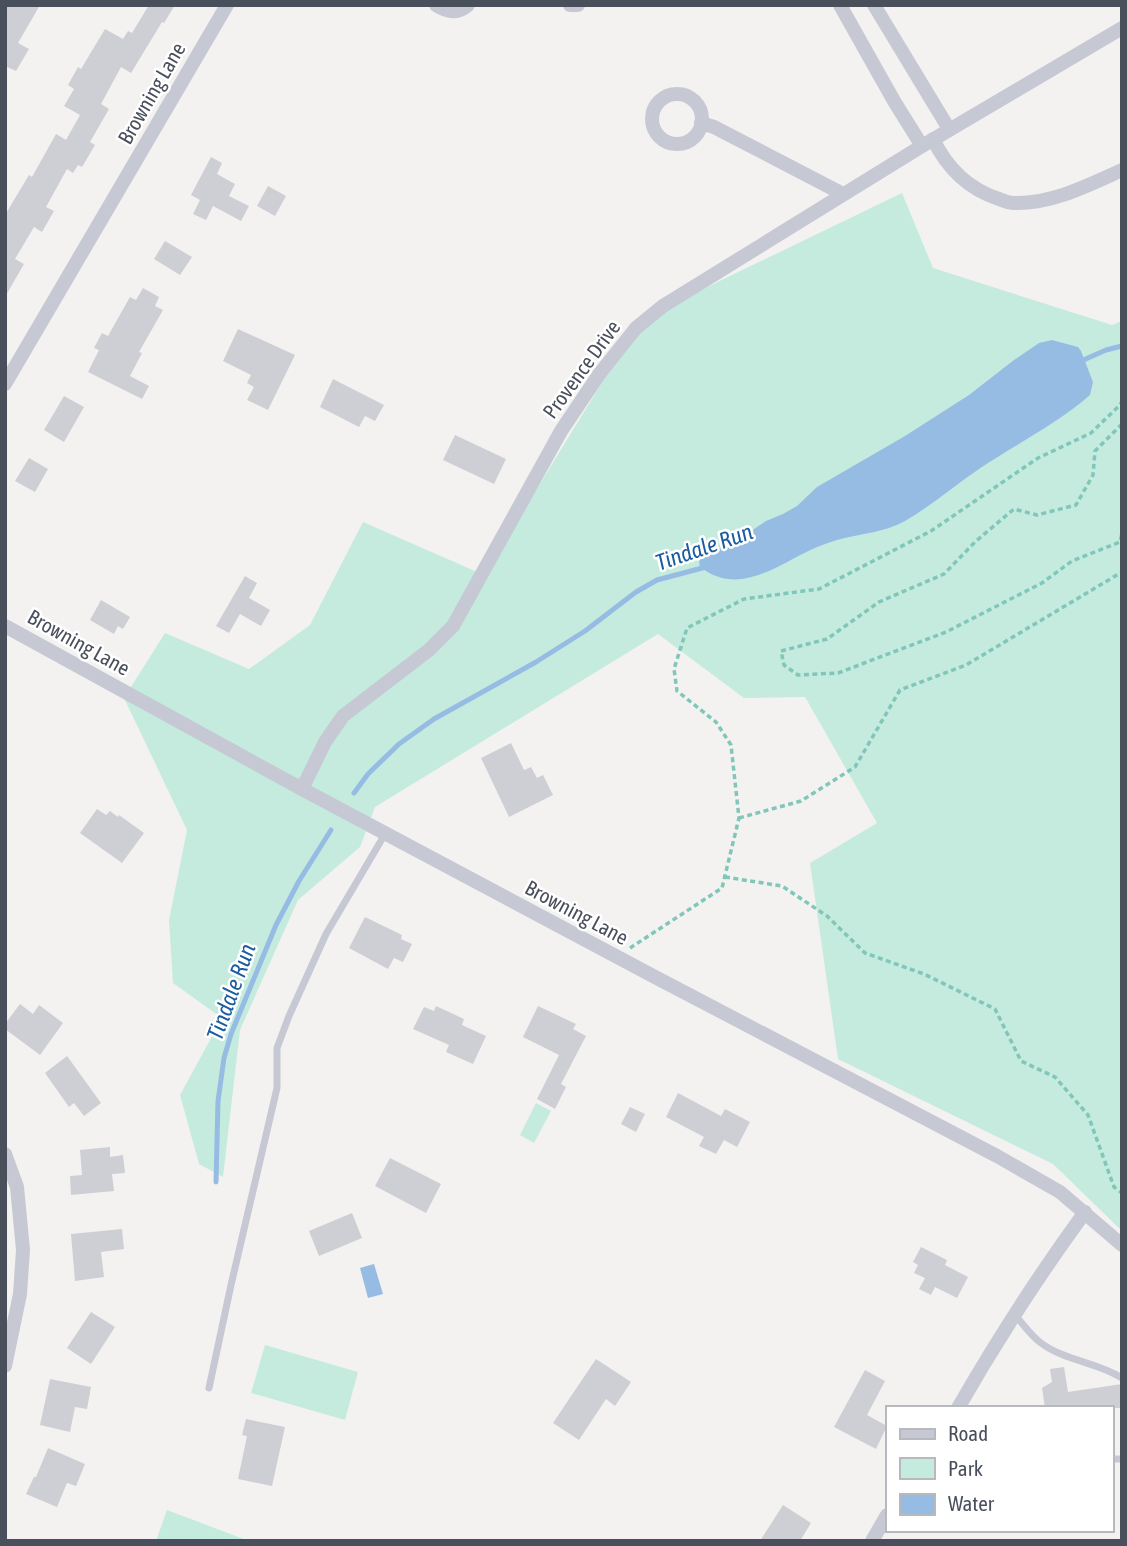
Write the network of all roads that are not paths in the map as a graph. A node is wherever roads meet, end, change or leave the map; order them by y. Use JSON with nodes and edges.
{"nodes":[{"id":1,"x":227,"y":5,"type":"edge"},
{"id":2,"x":436,"y":5,"type":"edge"},
{"id":3,"x":468,"y":5,"type":"edge"},
{"id":4,"x":570,"y":5,"type":"edge"},
{"id":5,"x":578,"y":5,"type":"edge"},
{"id":6,"x":840,"y":5,"type":"edge"},
{"id":7,"x":874,"y":5,"type":"edge"},
{"id":8,"x":1122,"y":28,"type":"edge"},
{"id":9,"x":701,"y":123,"type":"dead end"},
{"id":10,"x":950,"y":130,"type":"junction"},
{"id":11,"x":928,"y":142,"type":"junction"},
{"id":12,"x":1122,"y":170,"type":"edge"},
{"id":13,"x":843,"y":194,"type":"junction"},
{"id":14,"x":5,"y":384,"type":"edge"},
{"id":15,"x":5,"y":626,"type":"edge"},
{"id":16,"x":302,"y":789,"type":"junction"},
{"id":17,"x":385,"y":833,"type":"junction"},
{"id":18,"x":5,"y":1154,"type":"edge"},
{"id":19,"x":1085,"y":1212,"type":"junction"},
{"id":20,"x":1122,"y":1245,"type":"edge"},
{"id":21,"x":1014,"y":1314,"type":"junction"},
{"id":22,"x":5,"y":1366,"type":"edge"},
{"id":23,"x":1122,"y":1378,"type":"edge"},
{"id":24,"x":209,"y":1388,"type":"dead end"},
{"id":25,"x":959,"y":1406,"type":"edge"},
{"id":26,"x":886,"y":1517,"type":"edge"},
{"id":27,"x":872,"y":1541,"type":"edge"}],
"edges":[{"from":1,"to":14,"type":"street","name":"Browning Lane"},
{"from":2,"to":3,"type":"street"},
{"from":4,"to":5,"type":"street"},
{"from":6,"to":11,"type":"street"},
{"from":7,"to":10,"type":"street"},
{"from":8,"to":10,"type":"street","name":"Provence Drive"},
{"from":9,"to":13,"type":"street"},
{"from":10,"to":11,"type":"street","name":"Provence Drive"},
{"from":11,"to":12,"type":"street"},
{"from":11,"to":13,"type":"street","name":"Provence Drive"},
{"from":13,"to":16,"type":"street","name":"Provence Drive"},
{"from":15,"to":16,"type":"street","name":"Browning Lane"},
{"from":16,"to":17,"type":"street","name":"Browning Lane"},
{"from":17,"to":19,"type":"street","name":"Browning Lane"},
{"from":17,"to":24,"type":"lane"},
{"from":18,"to":22,"type":"street"},
{"from":19,"to":20,"type":"street","name":"Browning Lane"},
{"from":19,"to":21,"type":"street"},
{"from":21,"to":23,"type":"lane"},
{"from":21,"to":25,"type":"street"},
{"from":26,"to":27,"type":"street"}]}
